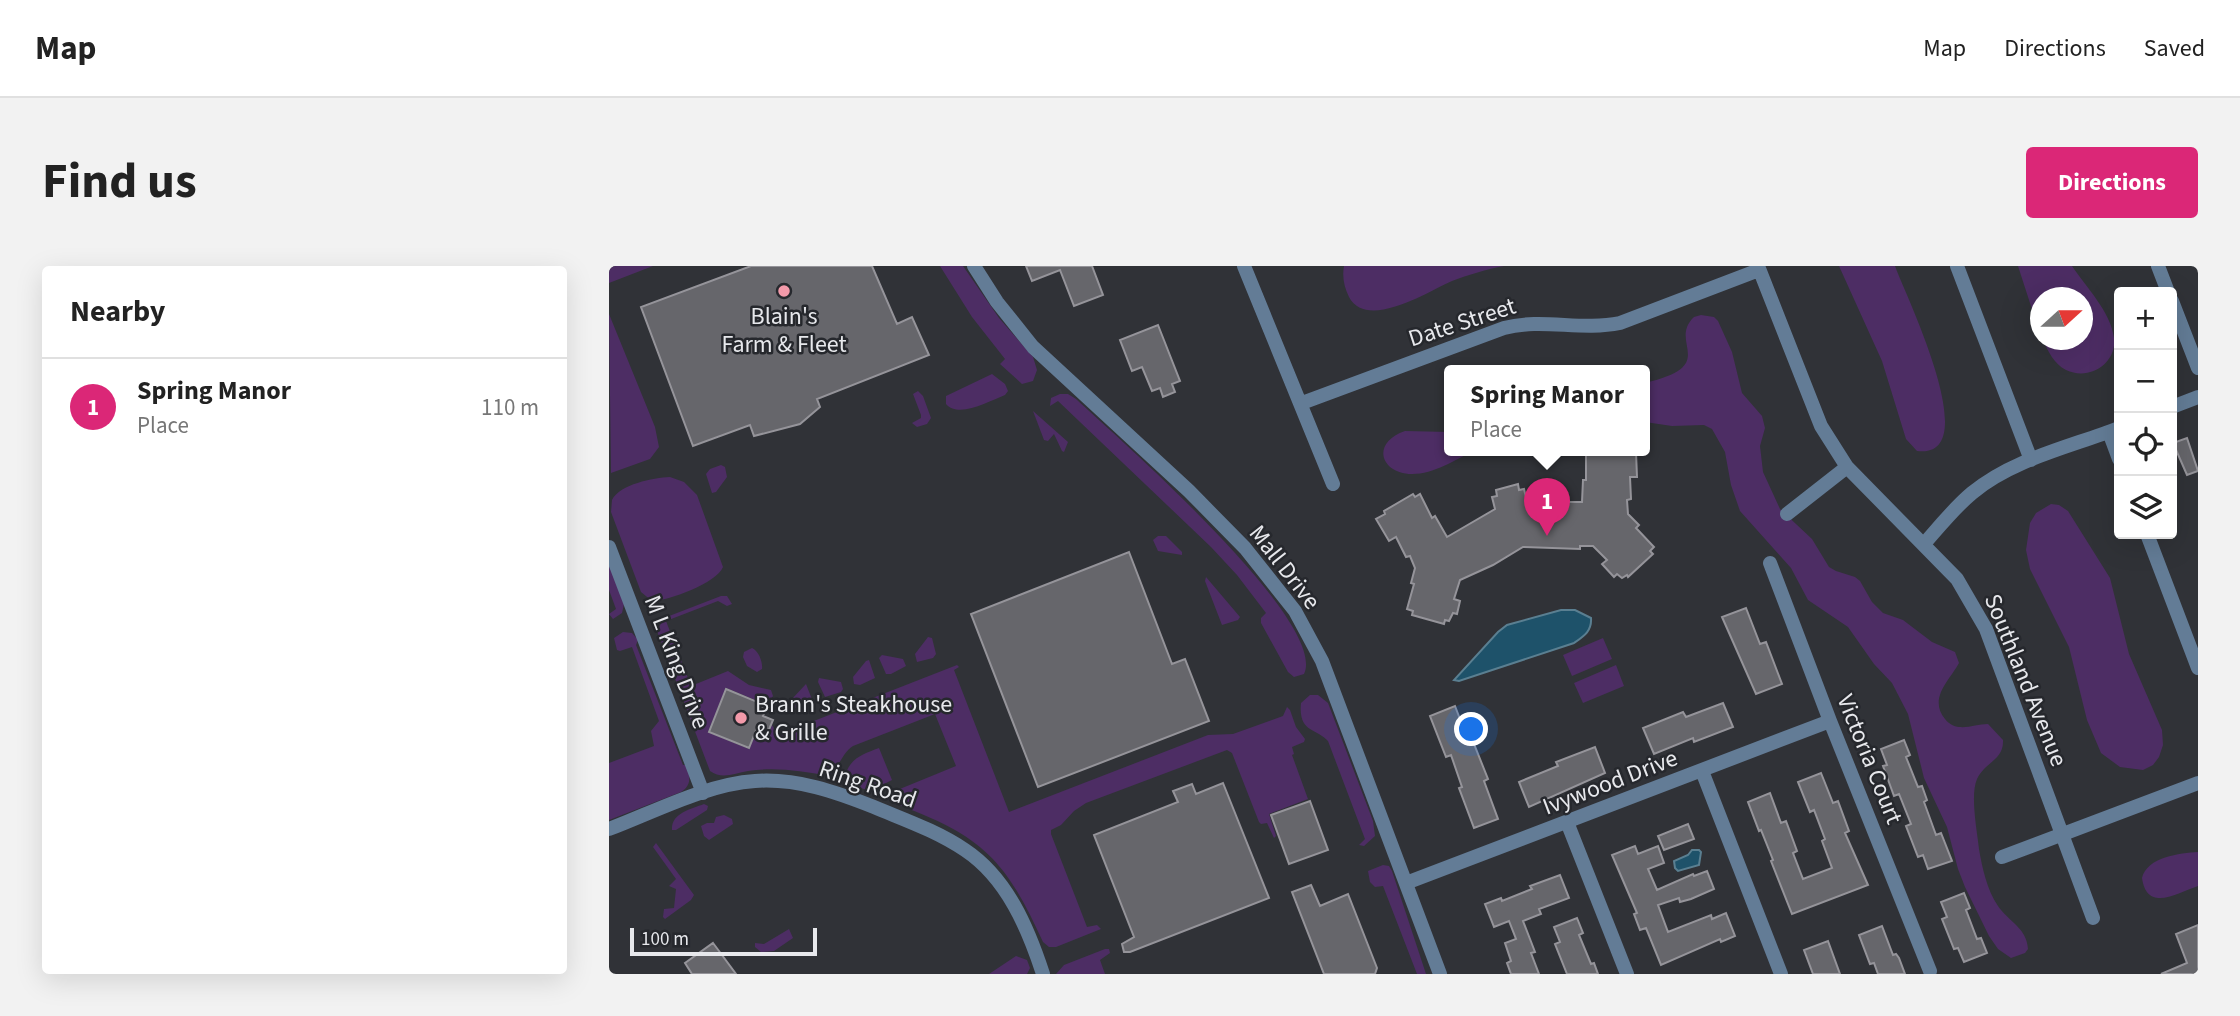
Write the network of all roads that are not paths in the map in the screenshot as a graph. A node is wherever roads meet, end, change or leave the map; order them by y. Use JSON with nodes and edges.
{"nodes":[{"id":1,"x":974,"y":266,"type":"edge"},
{"id":2,"x":1244,"y":266,"type":"edge"},
{"id":3,"x":1957,"y":266,"type":"edge"},
{"id":4,"x":2158,"y":266,"type":"edge"},
{"id":5,"x":1759,"y":268,"type":"edge"},
{"id":6,"x":2166,"y":287,"type":"edge"},
{"id":7,"x":2177,"y":314,"type":"edge"},
{"id":8,"x":2198,"y":368,"type":"edge"},
{"id":9,"x":2198,"y":397,"type":"edge"},
{"id":10,"x":1302,"y":403,"type":"junction"},
{"id":11,"x":2177,"y":405,"type":"edge"},
{"id":12,"x":2114,"y":430,"type":"edge"},
{"id":13,"x":2031,"y":460,"type":"junction"},
{"id":14,"x":1847,"y":467,"type":"junction"},
{"id":15,"x":1333,"y":484,"type":"dead end"},
{"id":16,"x":1787,"y":514,"type":"dead end"},
{"id":17,"x":2149,"y":539,"type":"edge"},
{"id":18,"x":1924,"y":544,"type":"junction"},
{"id":19,"x":609,"y":547,"type":"edge"},
{"id":20,"x":1770,"y":563,"type":"dead end"},
{"id":21,"x":2198,"y":668,"type":"edge"},
{"id":22,"x":1830,"y":721,"type":"junction"},
{"id":23,"x":1702,"y":771,"type":"junction"},
{"id":24,"x":2198,"y":783,"type":"edge"},
{"id":25,"x":703,"y":793,"type":"junction"},
{"id":26,"x":1567,"y":822,"type":"junction"},
{"id":27,"x":609,"y":829,"type":"edge"},
{"id":28,"x":2062,"y":834,"type":"junction"},
{"id":29,"x":2002,"y":857,"type":"dead end"},
{"id":30,"x":1406,"y":883,"type":"junction"},
{"id":31,"x":2092,"y":918,"type":"dead end"},
{"id":32,"x":1930,"y":971,"type":"dead end"},
{"id":33,"x":1043,"y":974,"type":"edge"},
{"id":34,"x":1440,"y":974,"type":"edge"},
{"id":35,"x":1627,"y":974,"type":"edge"},
{"id":36,"x":1781,"y":974,"type":"edge"}],
"edges":[{"from":1,"to":30,"type":"street","name":"Mall Drive"},
{"from":2,"to":10,"type":"street"},
{"from":3,"to":13,"type":"street"},
{"from":4,"to":6,"type":"street"},
{"from":5,"to":10,"type":"street","name":"Date Street"},
{"from":5,"to":14,"type":"street","name":"Southland Avenue"},
{"from":7,"to":8,"type":"street"},
{"from":9,"to":11,"type":"street"},
{"from":10,"to":15,"type":"street"},
{"from":12,"to":13,"type":"street"},
{"from":13,"to":18,"type":"street"},
{"from":14,"to":16,"type":"street"},
{"from":14,"to":18,"type":"street","name":"Southland Avenue"},
{"from":17,"to":21,"type":"street"},
{"from":18,"to":28,"type":"street","name":"Southland Avenue"},
{"from":19,"to":25,"type":"street","name":"M L King Drive"},
{"from":20,"to":22,"type":"street","name":"Victoria Court"},
{"from":22,"to":23,"type":"street","name":"Ivywood Drive"},
{"from":22,"to":32,"type":"street","name":"Victoria Court"},
{"from":23,"to":26,"type":"street","name":"Ivywood Drive"},
{"from":23,"to":36,"type":"street"},
{"from":24,"to":28,"type":"street"},
{"from":25,"to":27,"type":"street","name":"Ring Road"},
{"from":25,"to":33,"type":"street","name":"Ring Road"},
{"from":26,"to":30,"type":"street","name":"Ivywood Drive"},
{"from":26,"to":35,"type":"street"},
{"from":28,"to":29,"type":"street"},
{"from":28,"to":31,"type":"street","name":"Southland Avenue"},
{"from":30,"to":34,"type":"street","name":"Mall Drive"}]}
